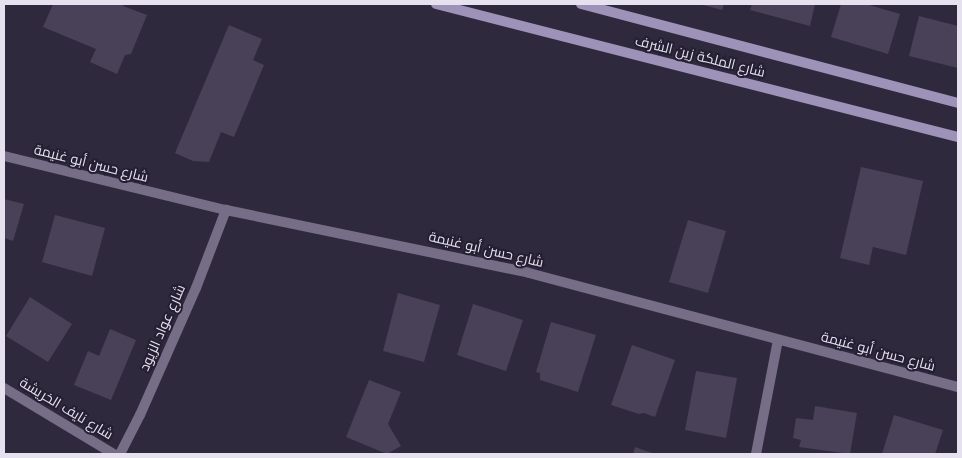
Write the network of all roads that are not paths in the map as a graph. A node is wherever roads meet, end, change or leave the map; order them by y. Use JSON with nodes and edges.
{"nodes":[{"id":1,"x":436,"y":4,"type":"edge"},
{"id":2,"x":581,"y":4,"type":"edge"},
{"id":3,"x":958,"y":103,"type":"edge"},
{"id":4,"x":958,"y":137,"type":"edge"},
{"id":5,"x":4,"y":156,"type":"edge"},
{"id":6,"x":226,"y":210,"type":"junction"},
{"id":7,"x":778,"y":340,"type":"junction"},
{"id":8,"x":958,"y":387,"type":"edge"},
{"id":9,"x":4,"y":388,"type":"edge"},
{"id":10,"x":114,"y":454,"type":"edge"},
{"id":11,"x":120,"y":454,"type":"edge"},
{"id":12,"x":756,"y":454,"type":"edge"}],
"edges":[{"from":1,"to":4,"type":"main road","name":"شارع الملكة زين الشرف"},
{"from":2,"to":3,"type":"main road","name":"شارع الملكة زين الشرف"},
{"from":5,"to":6,"type":"street","name":"شارع حسن أبو غنيمة"},
{"from":6,"to":7,"type":"street","name":"شارع حسن أبو غنيمة"},
{"from":6,"to":11,"type":"street","name":"شارع عواد الزيود"},
{"from":7,"to":8,"type":"street","name":"شارع حسن أبو غنيمة"},
{"from":7,"to":12,"type":"street"},
{"from":9,"to":10,"type":"street","name":"شارع نايف الخريشة"}]}
